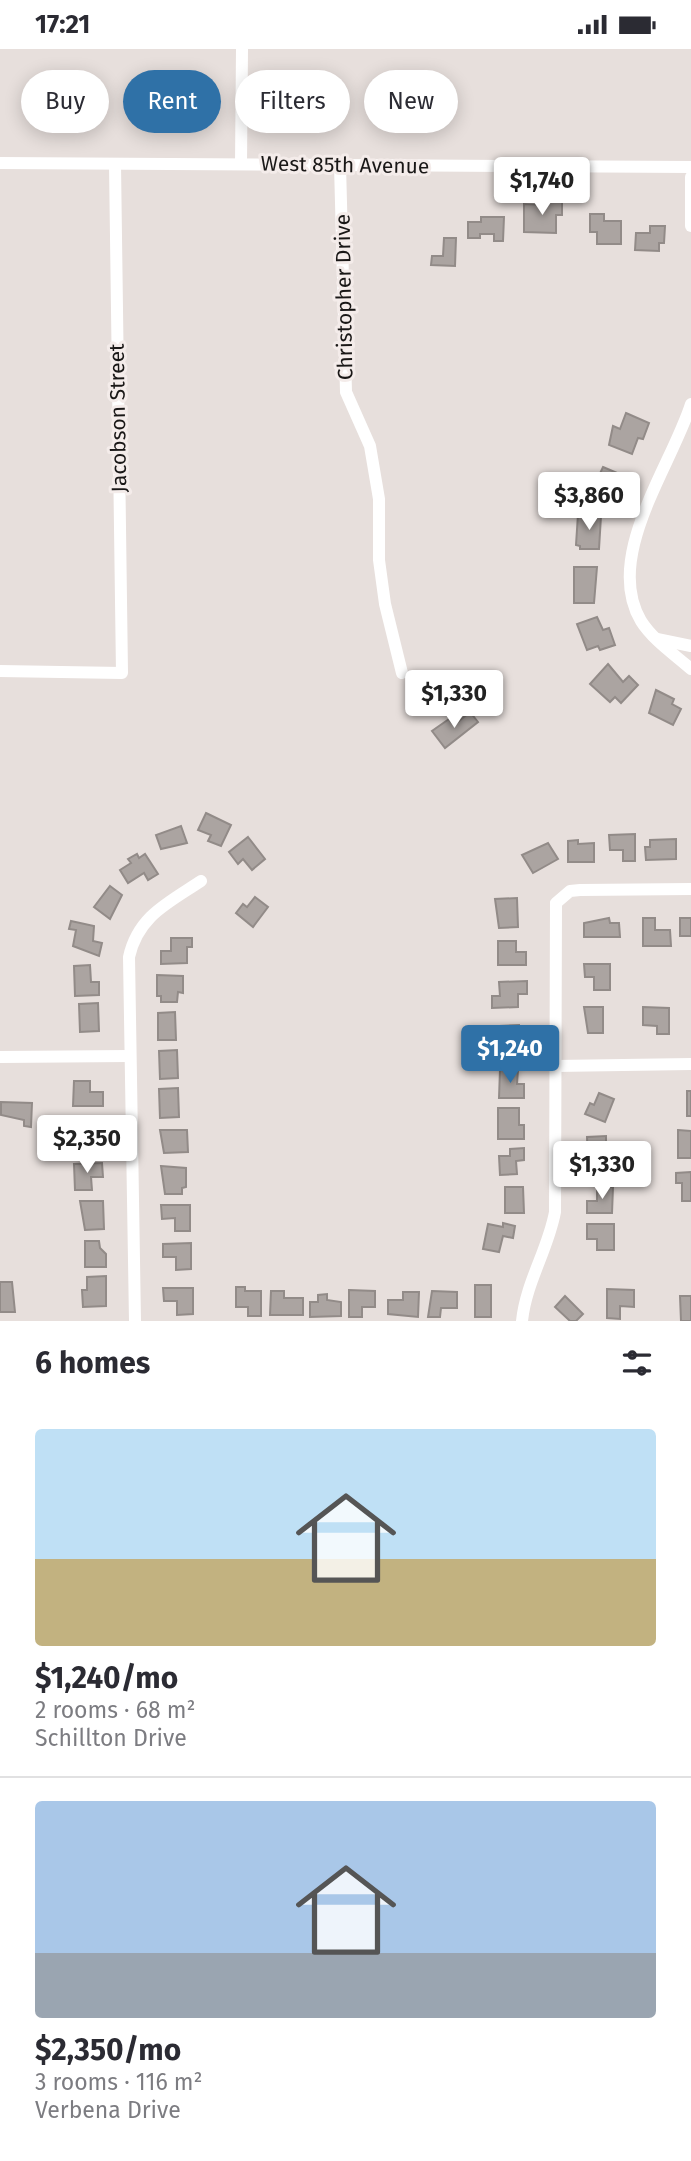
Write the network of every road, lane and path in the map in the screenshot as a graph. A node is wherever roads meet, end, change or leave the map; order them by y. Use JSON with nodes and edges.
{"nodes":[{"id":1,"x":242,"y":49,"type":"edge"},
{"id":2,"x":0,"y":163,"type":"edge"},
{"id":3,"x":115,"y":164,"type":"junction"},
{"id":4,"x":241,"y":164,"type":"junction"},
{"id":5,"x":340,"y":165,"type":"junction"},
{"id":6,"x":691,"y":167,"type":"edge"},
{"id":7,"x":691,"y":177,"type":"edge"},
{"id":8,"x":691,"y":226,"type":"edge"},
{"id":9,"x":691,"y":404,"type":"edge"},
{"id":10,"x":656,"y":639,"type":"junction"},
{"id":11,"x":691,"y":646,"type":"edge"},
{"id":12,"x":691,"y":669,"type":"edge"},
{"id":13,"x":0,"y":671,"type":"edge"},
{"id":14,"x":402,"y":673,"type":"dead end"},
{"id":15,"x":201,"y":881,"type":"dead end"},
{"id":16,"x":691,"y":888,"type":"edge"},
{"id":17,"x":130,"y":1056,"type":"junction"},
{"id":18,"x":0,"y":1057,"type":"edge"},
{"id":19,"x":691,"y":1064,"type":"edge"},
{"id":20,"x":555,"y":1066,"type":"junction"},
{"id":21,"x":135,"y":1321,"type":"edge"},
{"id":22,"x":522,"y":1321,"type":"edge"}],
"edges":[{"from":1,"to":4,"type":"street"},
{"from":2,"to":3,"type":"street","name":"West 85th Avenue"},
{"from":3,"to":4,"type":"street","name":"West 85th Avenue"},
{"from":3,"to":13,"type":"street","name":"Jacobson Street"},
{"from":4,"to":5,"type":"street","name":"West 85th Avenue"},
{"from":5,"to":6,"type":"street","name":"West 85th Avenue"},
{"from":5,"to":14,"type":"street","name":"Christopher Drive"},
{"from":7,"to":8,"type":"street"},
{"from":9,"to":10,"type":"street"},
{"from":10,"to":11,"type":"street"},
{"from":10,"to":12,"type":"street"},
{"from":15,"to":17,"type":"street"},
{"from":16,"to":20,"type":"street"},
{"from":17,"to":18,"type":"street"},
{"from":17,"to":21,"type":"street"},
{"from":19,"to":20,"type":"street"},
{"from":20,"to":22,"type":"street"}]}
